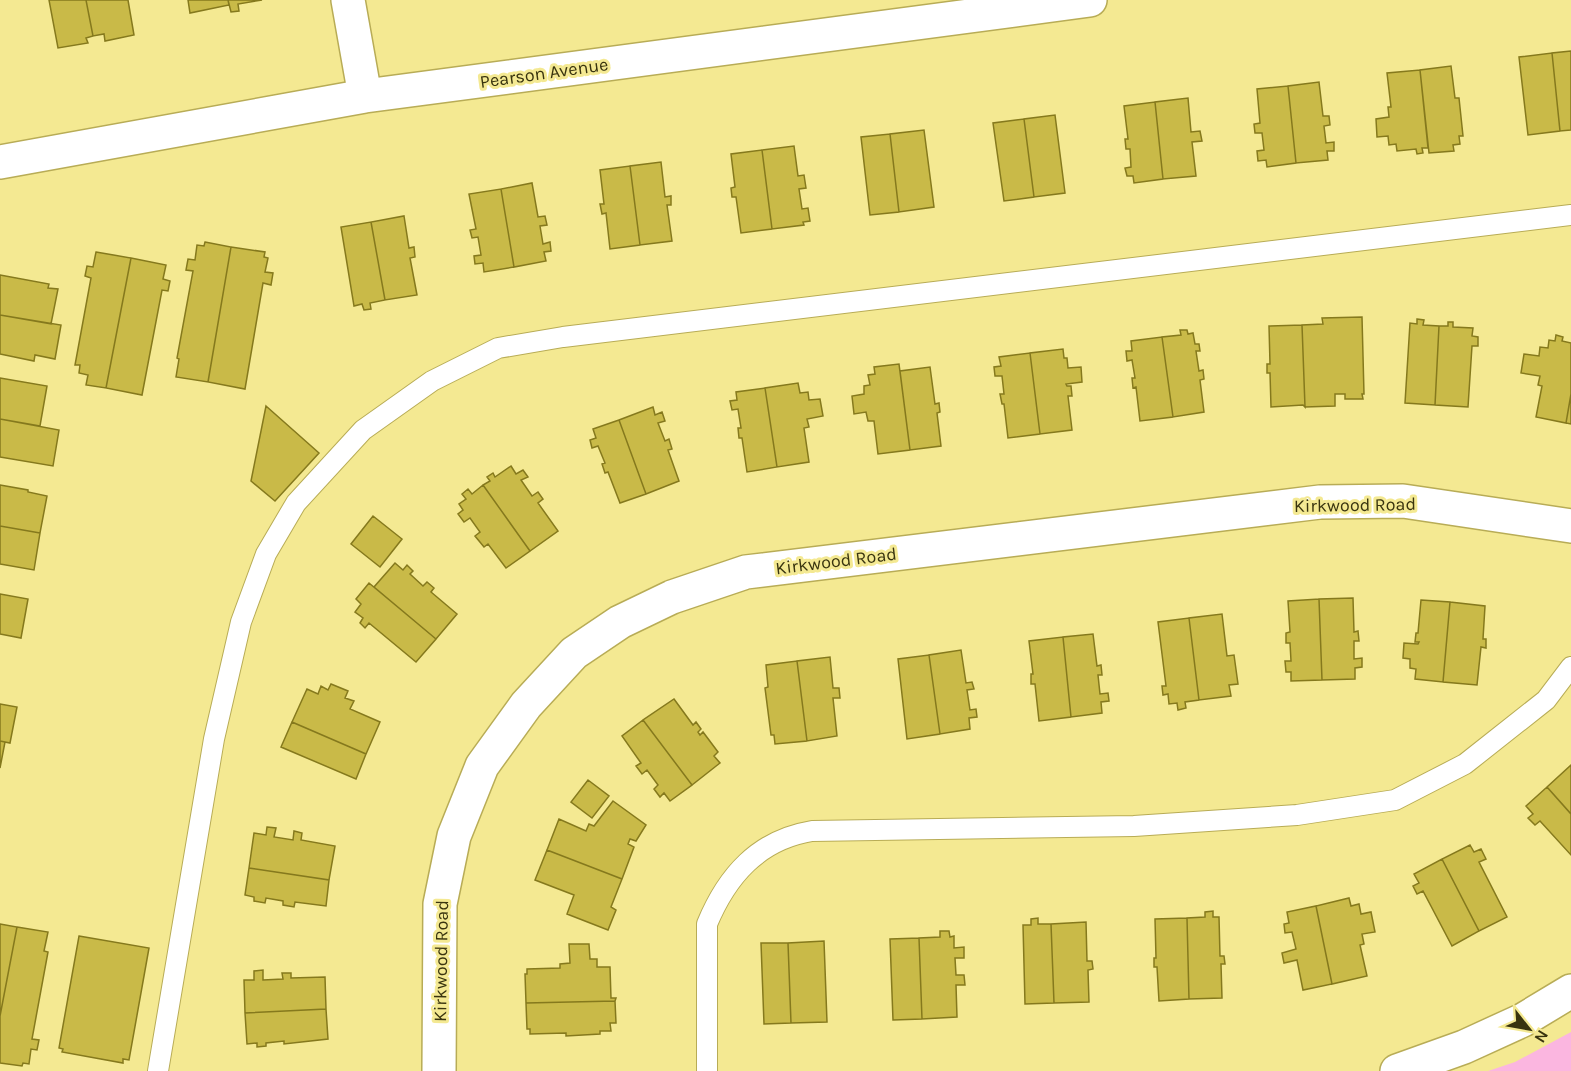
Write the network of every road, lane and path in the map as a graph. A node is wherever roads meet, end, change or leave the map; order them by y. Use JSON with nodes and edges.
{"nodes":[{"id":1,"x":348,"y":0,"type":"edge"},
{"id":2,"x":1090,"y":0,"type":"edge"},
{"id":3,"x":365,"y":96,"type":"junction"},
{"id":4,"x":0,"y":162,"type":"edge"},
{"id":5,"x":1571,"y":215,"type":"edge"},
{"id":6,"x":1571,"y":526,"type":"edge"},
{"id":7,"x":1571,"y":667,"type":"edge"},
{"id":8,"x":1571,"y":991,"type":"edge"},
{"id":9,"x":158,"y":1071,"type":"edge"},
{"id":10,"x":439,"y":1071,"type":"edge"},
{"id":11,"x":707,"y":1071,"type":"edge"},
{"id":12,"x":1397,"y":1071,"type":"edge"}],
"edges":[{"from":1,"to":3,"type":"street"},
{"from":2,"to":3,"type":"street","name":"Pearson Avenue"},
{"from":3,"to":4,"type":"street","name":"Pearson Avenue"},
{"from":5,"to":9,"type":"lane"},
{"from":6,"to":10,"type":"street","name":"Kirkwood Road"},
{"from":7,"to":11,"type":"lane"},
{"from":8,"to":12,"type":"street"}]}
